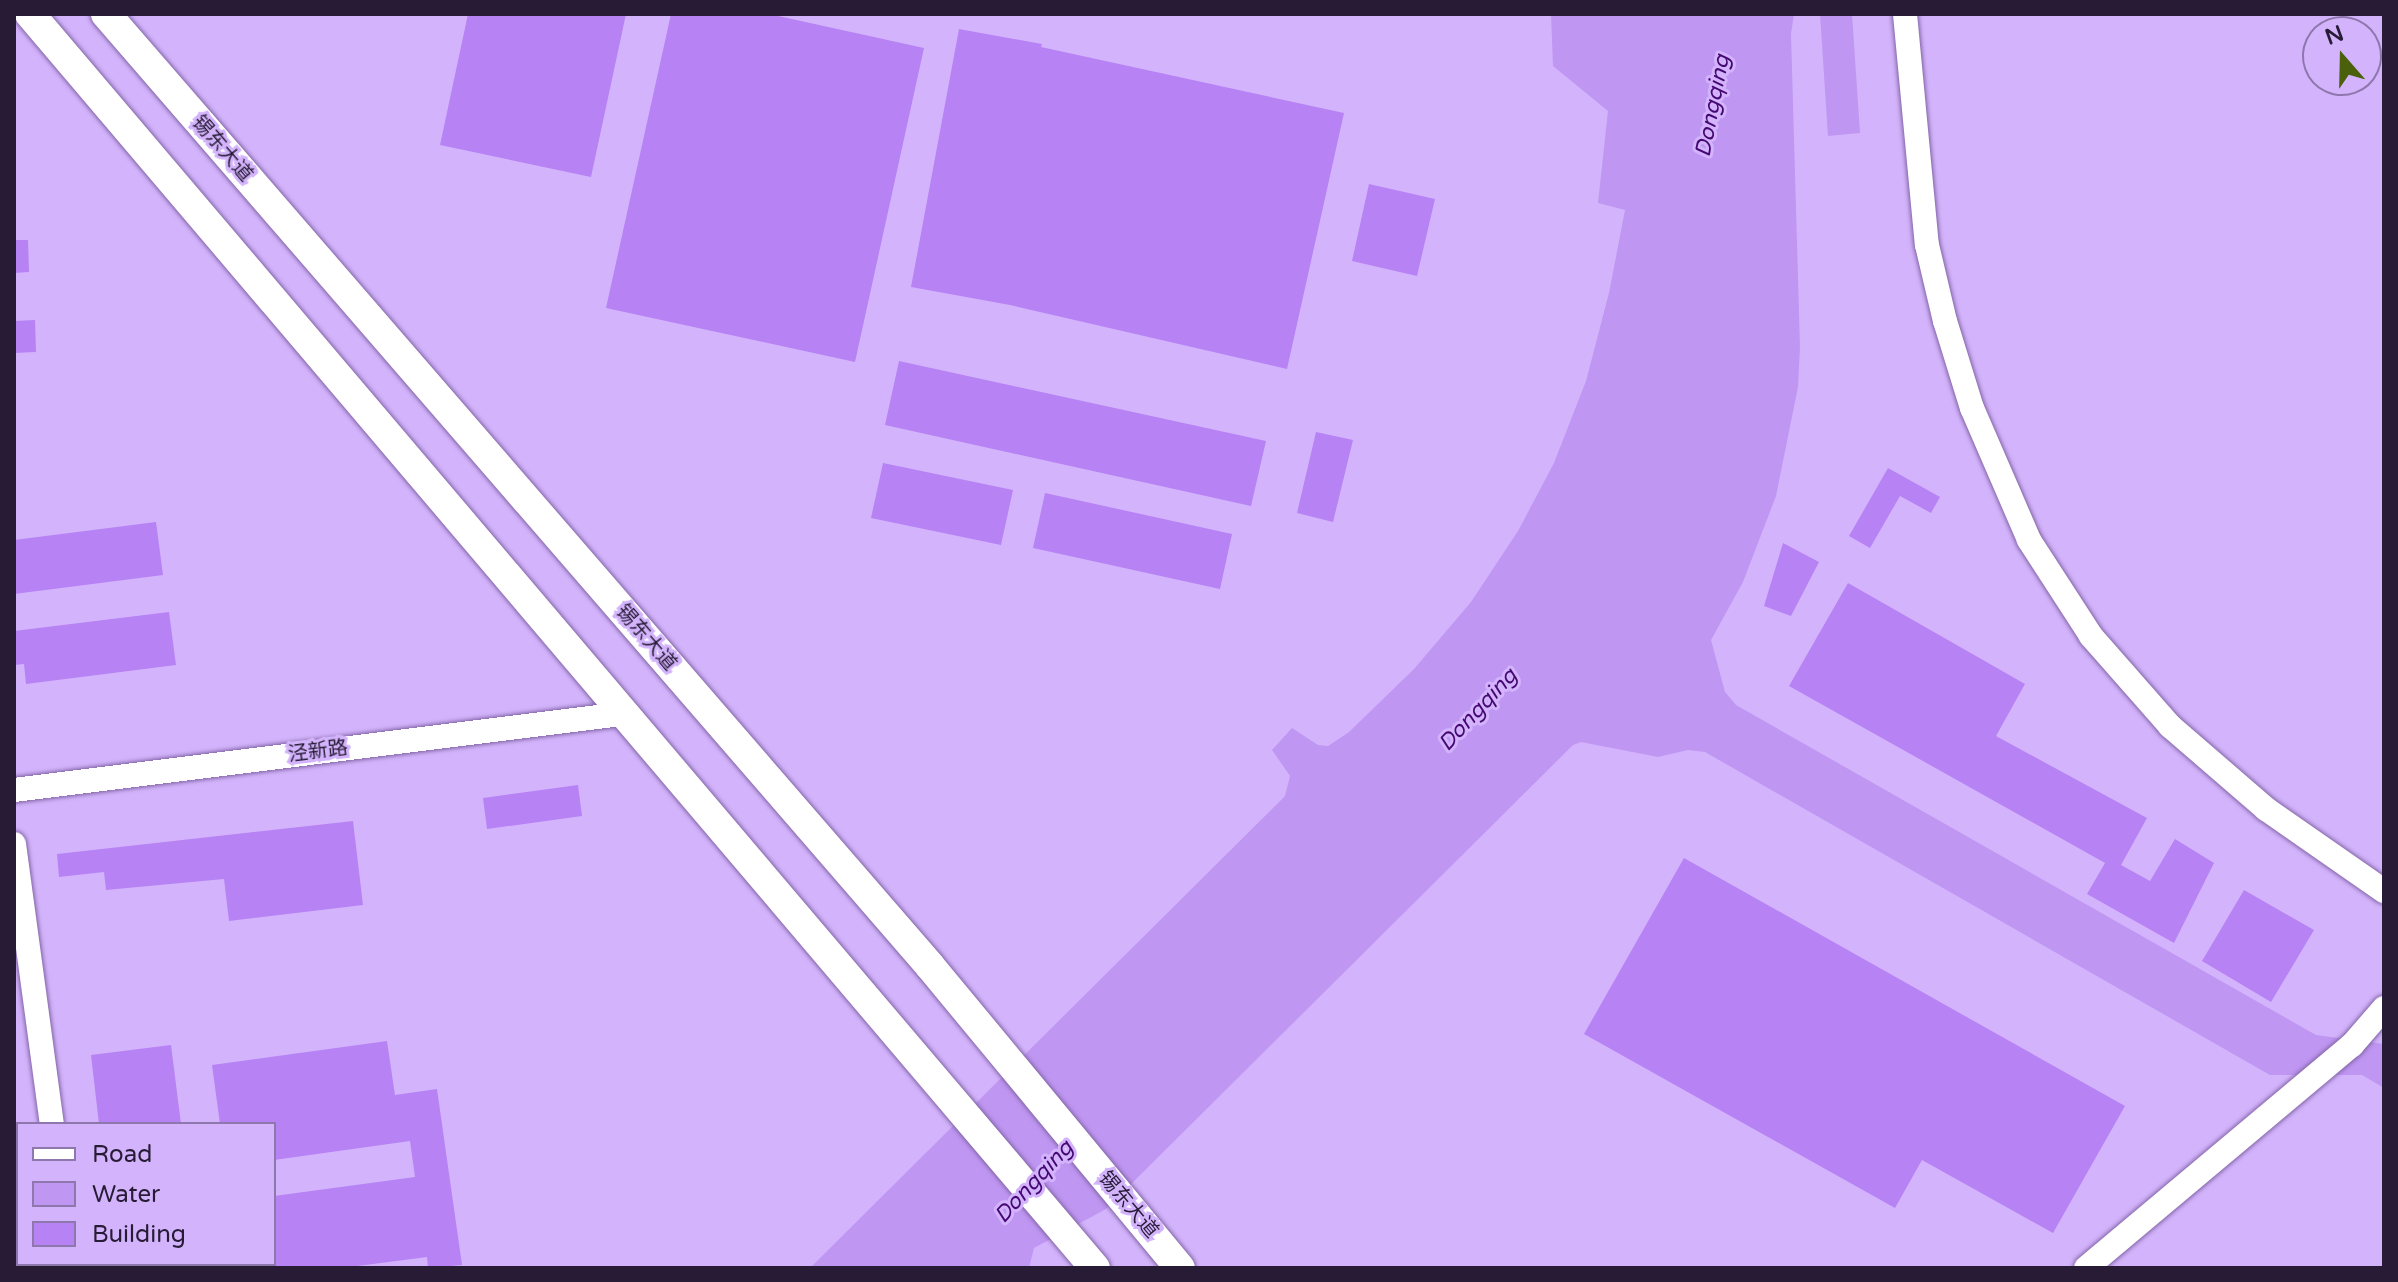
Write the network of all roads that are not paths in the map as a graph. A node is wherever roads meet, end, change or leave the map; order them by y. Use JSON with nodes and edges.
{"nodes":[{"id":1,"x":30,"y":14,"type":"edge"},
{"id":2,"x":106,"y":14,"type":"edge"},
{"id":3,"x":1905,"y":14,"type":"edge"},
{"id":4,"x":622,"y":714,"type":"junction"},
{"id":5,"x":14,"y":790,"type":"edge"},
{"id":6,"x":14,"y":844,"type":"edge"},
{"id":7,"x":2384,"y":891,"type":"edge"},
{"id":8,"x":2384,"y":1008,"type":"edge"},
{"id":9,"x":52,"y":1122,"type":"edge"},
{"id":10,"x":1090,"y":1261,"type":"edge"},
{"id":11,"x":1180,"y":1268,"type":"edge"},
{"id":12,"x":2086,"y":1268,"type":"edge"}],
"edges":[{"from":1,"to":4,"type":"main road"},
{"from":2,"to":11,"type":"main road","name":"锡东大道"},
{"from":3,"to":7,"type":"street"},
{"from":4,"to":5,"type":"street","name":"泾新路"},
{"from":4,"to":10,"type":"main road"},
{"from":6,"to":9,"type":"street"},
{"from":8,"to":12,"type":"street"}]}
